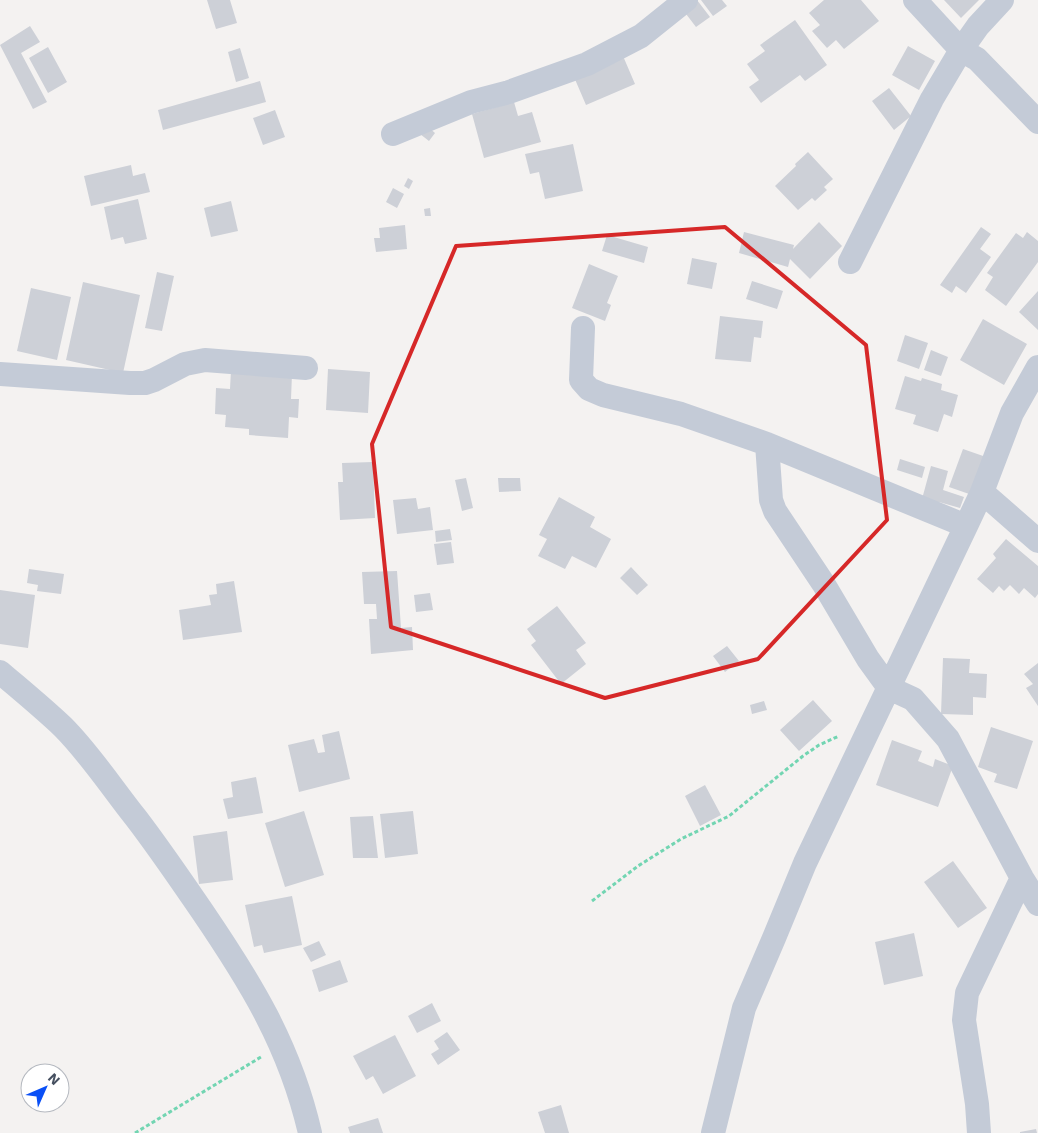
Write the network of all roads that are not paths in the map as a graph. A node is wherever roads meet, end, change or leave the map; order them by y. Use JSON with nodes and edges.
{"nodes":[{"id":1,"x":686,"y":0,"type":"edge"},
{"id":2,"x":915,"y":0,"type":"edge"},
{"id":3,"x":1002,"y":0,"type":"edge"},
{"id":4,"x":961,"y":50,"type":"junction"},
{"id":5,"x":1038,"y":122,"type":"edge"},
{"id":6,"x":393,"y":134,"type":"dead end"},
{"id":7,"x":850,"y":262,"type":"dead end"},
{"id":8,"x":583,"y":328,"type":"dead end"},
{"id":9,"x":1038,"y":367,"type":"edge"},
{"id":10,"x":306,"y":368,"type":"dead end"},
{"id":11,"x":0,"y":374,"type":"edge"},
{"id":12,"x":767,"y":444,"type":"junction"},
{"id":13,"x":982,"y":492,"type":"junction"},
{"id":14,"x":966,"y":526,"type":"junction"},
{"id":15,"x":1038,"y":541,"type":"edge"},
{"id":16,"x":0,"y":672,"type":"edge"},
{"id":17,"x":889,"y":688,"type":"junction"},
{"id":18,"x":1022,"y":878,"type":"junction"},
{"id":19,"x":1038,"y":904,"type":"edge"},
{"id":20,"x":310,"y":1133,"type":"edge"},
{"id":21,"x":713,"y":1133,"type":"edge"},
{"id":22,"x":979,"y":1133,"type":"edge"}],
"edges":[{"from":1,"to":6,"type":"street"},
{"from":2,"to":4,"type":"street"},
{"from":3,"to":4,"type":"street"},
{"from":4,"to":5,"type":"street"},
{"from":4,"to":7,"type":"street"},
{"from":8,"to":12,"type":"street"},
{"from":9,"to":13,"type":"street"},
{"from":10,"to":11,"type":"street"},
{"from":12,"to":14,"type":"street"},
{"from":12,"to":17,"type":"street"},
{"from":13,"to":14,"type":"street"},
{"from":13,"to":15,"type":"street"},
{"from":14,"to":17,"type":"street"},
{"from":16,"to":20,"type":"street"},
{"from":17,"to":18,"type":"street"},
{"from":17,"to":21,"type":"street"},
{"from":18,"to":19,"type":"street"},
{"from":18,"to":22,"type":"street"}]}
